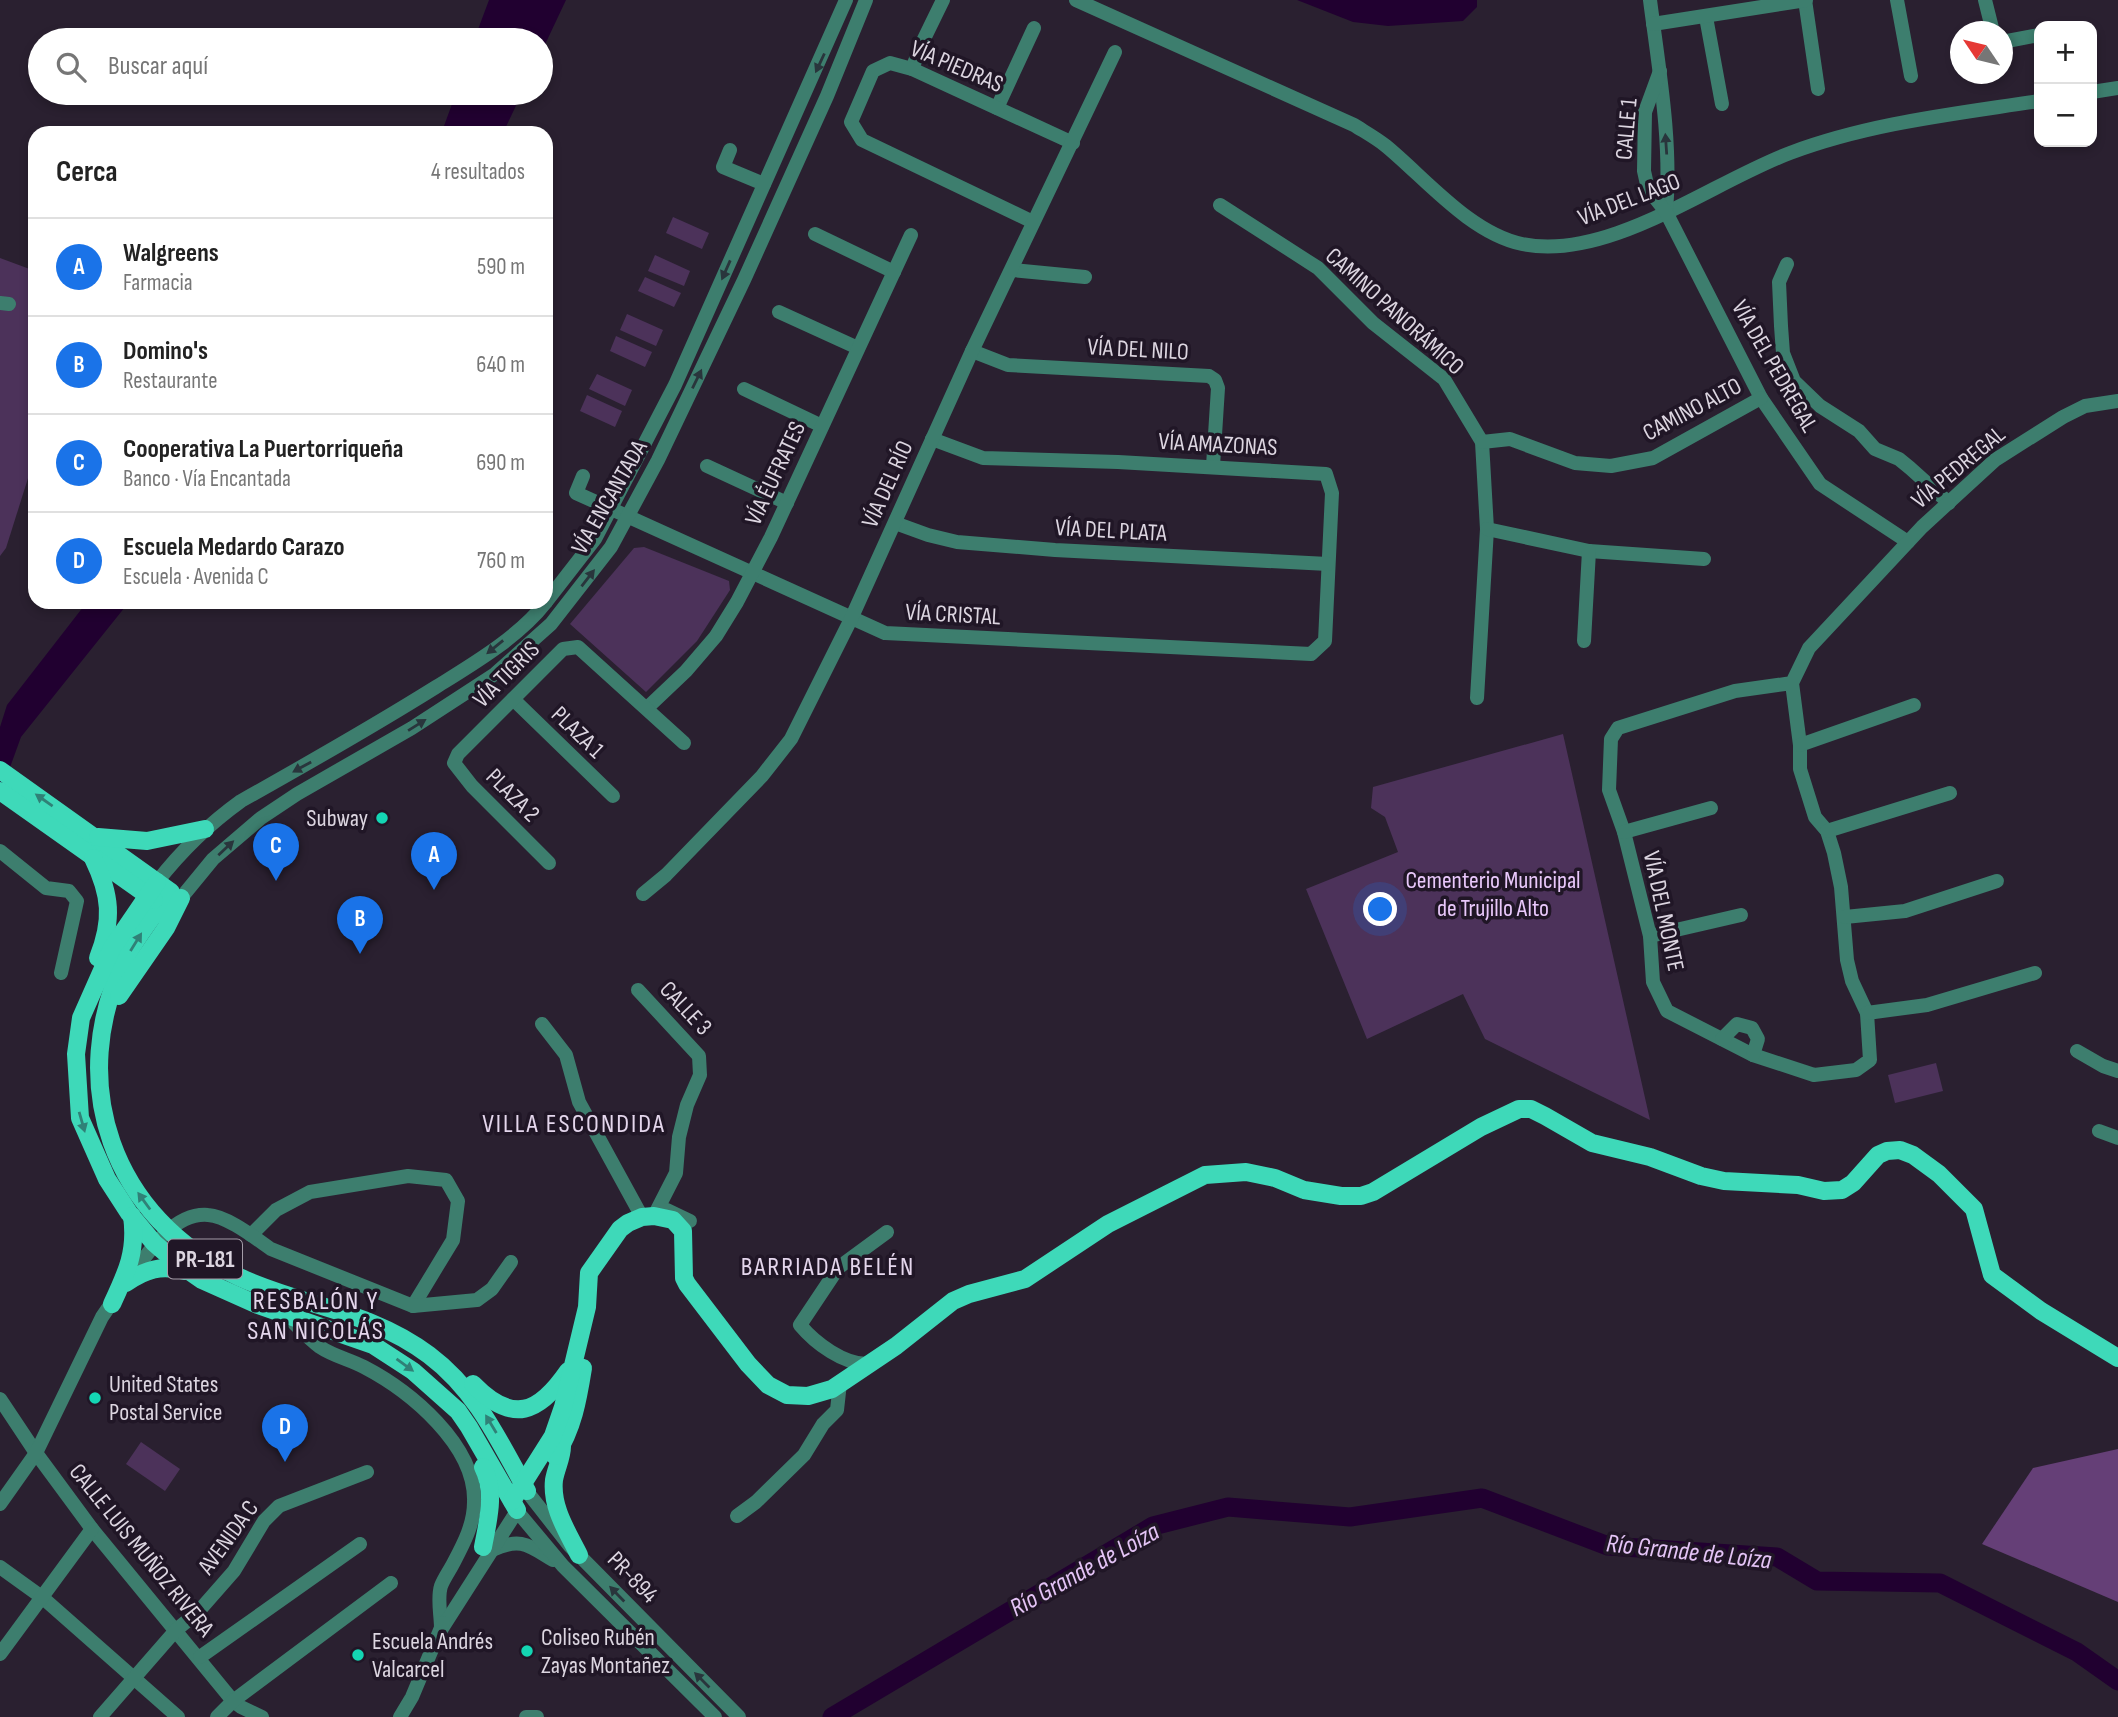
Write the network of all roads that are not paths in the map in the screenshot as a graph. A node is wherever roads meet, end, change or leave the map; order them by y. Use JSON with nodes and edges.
{"nodes":[{"id":1,"x":846,"y":0,"type":"edge"},
{"id":2,"x":866,"y":0,"type":"edge"},
{"id":3,"x":943,"y":0,"type":"edge"},
{"id":4,"x":1076,"y":0,"type":"edge"},
{"id":5,"x":1650,"y":0,"type":"edge"},
{"id":6,"x":1806,"y":0,"type":"edge"},
{"id":7,"x":1897,"y":0,"type":"edge"},
{"id":8,"x":1985,"y":0,"type":"edge"},
{"id":9,"x":1706,"y":17,"type":"junction"},
{"id":10,"x":1990,"y":21,"type":"edge"},
{"id":11,"x":1653,"y":24,"type":"junction"},
{"id":12,"x":1034,"y":27,"type":"dead end"},
{"id":13,"x":2034,"y":37,"type":"edge"},
{"id":14,"x":2013,"y":40,"type":"edge"},
{"id":15,"x":1115,"y":52,"type":"dead end"},
{"id":16,"x":912,"y":69,"type":"junction"},
{"id":17,"x":1660,"y":71,"type":"junction"},
{"id":18,"x":1911,"y":76,"type":"dead end"},
{"id":19,"x":2118,"y":88,"type":"edge"},
{"id":20,"x":1818,"y":89,"type":"dead end"},
{"id":21,"x":2097,"y":91,"type":"edge"},
{"id":22,"x":2034,"y":102,"type":"edge"},
{"id":23,"x":1721,"y":104,"type":"dead end"},
{"id":24,"x":997,"y":108,"type":"junction"},
{"id":25,"x":1073,"y":143,"type":"junction"},
{"id":26,"x":730,"y":150,"type":"dead end"},
{"id":27,"x":764,"y":184,"type":"junction"},
{"id":28,"x":1220,"y":205,"type":"dead end"},
{"id":29,"x":1665,"y":212,"type":"junction"},
{"id":30,"x":1033,"y":222,"type":"junction"},
{"id":31,"x":815,"y":234,"type":"dead end"},
{"id":32,"x":911,"y":235,"type":"dead end"},
{"id":33,"x":1787,"y":264,"type":"dead end"},
{"id":34,"x":1012,"y":270,"type":"junction"},
{"id":35,"x":894,"y":272,"type":"junction"},
{"id":36,"x":1085,"y":277,"type":"dead end"},
{"id":37,"x":779,"y":312,"type":"dead end"},
{"id":38,"x":858,"y":348,"type":"junction"},
{"id":39,"x":972,"y":351,"type":"junction"},
{"id":40,"x":744,"y":389,"type":"dead end"},
{"id":41,"x":1761,"y":398,"type":"junction"},
{"id":42,"x":2118,"y":401,"type":"edge"},
{"id":43,"x":822,"y":426,"type":"junction"},
{"id":44,"x":932,"y":439,"type":"junction"},
{"id":45,"x":1482,"y":443,"type":"junction"},
{"id":46,"x":707,"y":466,"type":"dead end"},
{"id":47,"x":1213,"y":466,"type":"junction"},
{"id":48,"x":583,"y":477,"type":"dead end"},
{"id":49,"x":787,"y":503,"type":"junction"},
{"id":50,"x":1949,"y":503,"type":"junction"},
{"id":51,"x":611,"y":509,"type":"junction"},
{"id":52,"x":628,"y":517,"type":"junction"},
{"id":53,"x":895,"y":523,"type":"junction"},
{"id":54,"x":1487,"y":528,"type":"junction"},
{"id":55,"x":1908,"y":542,"type":"junction"},
{"id":56,"x":1589,"y":551,"type":"junction"},
{"id":57,"x":1704,"y":559,"type":"dead end"},
{"id":58,"x":1328,"y":564,"type":"junction"},
{"id":59,"x":753,"y":572,"type":"junction"},
{"id":60,"x":553,"y":593,"type":"edge"},
{"id":61,"x":540,"y":609,"type":"edge"},
{"id":62,"x":851,"y":619,"type":"junction"},
{"id":63,"x":1584,"y":641,"type":"dead end"},
{"id":64,"x":1317,"y":648,"type":"joint"},
{"id":65,"x":1793,"y":683,"type":"junction"},
{"id":66,"x":1477,"y":698,"type":"dead end"},
{"id":67,"x":513,"y":699,"type":"junction"},
{"id":68,"x":1914,"y":705,"type":"dead end"},
{"id":69,"x":647,"y":708,"type":"junction"},
{"id":70,"x":684,"y":743,"type":"dead end"},
{"id":71,"x":1800,"y":745,"type":"junction"},
{"id":72,"x":458,"y":754,"type":"joint"},
{"id":73,"x":0,"y":770,"type":"edge"},
{"id":74,"x":0,"y":791,"type":"edge"},
{"id":75,"x":1950,"y":793,"type":"dead end"},
{"id":76,"x":612,"y":796,"type":"dead end"},
{"id":77,"x":1711,"y":808,"type":"dead end"},
{"id":78,"x":205,"y":828,"type":"junction"},
{"id":79,"x":1827,"y":831,"type":"junction"},
{"id":80,"x":1624,"y":832,"type":"junction"},
{"id":81,"x":88,"y":842,"type":"junction"},
{"id":82,"x":0,"y":851,"type":"edge"},
{"id":83,"x":549,"y":863,"type":"dead end"},
{"id":84,"x":1997,"y":880,"type":"dead end"},
{"id":85,"x":164,"y":894,"type":"junction"},
{"id":86,"x":643,"y":894,"type":"dead end"},
{"id":87,"x":1741,"y":915,"type":"dead end"},
{"id":88,"x":1844,"y":917,"type":"junction"},
{"id":89,"x":1650,"y":936,"type":"junction"},
{"id":90,"x":61,"y":973,"type":"dead end"},
{"id":91,"x":2035,"y":973,"type":"dead end"},
{"id":92,"x":638,"y":990,"type":"dead end"},
{"id":93,"x":1867,"y":1013,"type":"junction"},
{"id":94,"x":81,"y":1018,"type":"junction"},
{"id":95,"x":541,"y":1024,"type":"dead end"},
{"id":96,"x":1722,"y":1040,"type":"junction"},
{"id":97,"x":2077,"y":1051,"type":"dead end"},
{"id":98,"x":1753,"y":1055,"type":"junction"},
{"id":99,"x":2118,"y":1071,"type":"edge"},
{"id":100,"x":2099,"y":1130,"type":"dead end"},
{"id":101,"x":2118,"y":1138,"type":"edge"},
{"id":102,"x":652,"y":1213,"type":"junction"},
{"id":103,"x":132,"y":1216,"type":"junction"},
{"id":104,"x":690,"y":1221,"type":"dead end"},
{"id":105,"x":169,"y":1230,"type":"junction"},
{"id":106,"x":887,"y":1232,"type":"dead end"},
{"id":107,"x":251,"y":1235,"type":"junction"},
{"id":108,"x":155,"y":1243,"type":"junction"},
{"id":109,"x":511,"y":1262,"type":"dead end"},
{"id":110,"x":190,"y":1272,"type":"junction"},
{"id":111,"x":126,"y":1283,"type":"junction"},
{"id":112,"x":111,"y":1304,"type":"junction"},
{"id":113,"x":413,"y":1306,"type":"junction"},
{"id":114,"x":287,"y":1316,"type":"junction"},
{"id":115,"x":580,"y":1333,"type":"junction"},
{"id":116,"x":429,"y":1355,"type":"junction"},
{"id":117,"x":2117,"y":1357,"type":"edge"},
{"id":118,"x":574,"y":1362,"type":"junction"},
{"id":119,"x":869,"y":1364,"type":"junction"},
{"id":120,"x":840,"y":1383,"type":"junction"},
{"id":121,"x":0,"y":1399,"type":"edge"},
{"id":122,"x":474,"y":1435,"type":"junction"},
{"id":123,"x":563,"y":1444,"type":"junction"},
{"id":124,"x":36,"y":1453,"type":"junction"},
{"id":125,"x":367,"y":1472,"type":"dead end"},
{"id":126,"x":526,"y":1489,"type":"junction"},
{"id":127,"x":0,"y":1504,"type":"edge"},
{"id":128,"x":514,"y":1506,"type":"junction"},
{"id":129,"x":737,"y":1516,"type":"dead end"},
{"id":130,"x":93,"y":1530,"type":"junction"},
{"id":131,"x":356,"y":1547,"type":"dead end"},
{"id":132,"x":487,"y":1549,"type":"junction"},
{"id":133,"x":579,"y":1555,"type":"junction"},
{"id":134,"x":563,"y":1566,"type":"junction"},
{"id":135,"x":0,"y":1567,"type":"edge"},
{"id":136,"x":391,"y":1583,"type":"dead end"},
{"id":137,"x":43,"y":1598,"type":"junction"},
{"id":138,"x":176,"y":1630,"type":"junction"},
{"id":139,"x":441,"y":1630,"type":"junction"},
{"id":140,"x":0,"y":1654,"type":"edge"},
{"id":141,"x":200,"y":1657,"type":"junction"},
{"id":142,"x":133,"y":1679,"type":"junction"},
{"id":143,"x":233,"y":1701,"type":"junction"},
{"id":144,"x":100,"y":1717,"type":"edge"},
{"id":145,"x":178,"y":1717,"type":"edge"},
{"id":146,"x":217,"y":1717,"type":"edge"},
{"id":147,"x":262,"y":1717,"type":"edge"},
{"id":148,"x":400,"y":1717,"type":"edge"},
{"id":149,"x":526,"y":1717,"type":"edge"},
{"id":150,"x":537,"y":1717,"type":"edge"},
{"id":151,"x":715,"y":1717,"type":"edge"},
{"id":152,"x":739,"y":1717,"type":"edge"}],
"edges":[{"from":1,"to":27,"type":"street","name":"VÍA ENCANTADA","one_way":true},
{"from":52,"to":2,"type":"street","name":"VÍA ENCANTADA","one_way":true},
{"from":3,"to":16,"type":"street"},
{"from":4,"to":29,"type":"street","name":"VÍA DEL LAGO"},
{"from":5,"to":11,"type":"street","name":"CALLE 1"},
{"from":6,"to":9,"type":"street"},
{"from":6,"to":20,"type":"street"},
{"from":7,"to":18,"type":"street"},
{"from":8,"to":10,"type":"street"},
{"from":9,"to":11,"type":"street"},
{"from":9,"to":23,"type":"street"},
{"from":11,"to":17,"type":"street","name":"CALLE 1"},
{"from":12,"to":24,"type":"street"},
{"from":13,"to":14,"type":"street"},
{"from":15,"to":25,"type":"street","name":"VÍA DEL RÍO"},
{"from":16,"to":24,"type":"street","name":"VÍA PIEDRAS"},
{"from":16,"to":30,"type":"street","name":"VÍA PIEDRAS"},
{"from":29,"to":17,"type":"street","name":"CALLE 1","one_way":true},
{"from":17,"to":29,"type":"street","name":"CALLE 1"},
{"from":19,"to":21,"type":"street"},
{"from":22,"to":29,"type":"street","name":"VÍA DEL LAGO"},
{"from":24,"to":25,"type":"street","name":"VÍA PIEDRAS"},
{"from":25,"to":30,"type":"street","name":"VÍA DEL RÍO"},
{"from":26,"to":27,"type":"street"},
{"from":27,"to":51,"type":"street","name":"VÍA ENCANTADA","one_way":true},
{"from":28,"to":45,"type":"street","name":"CAMINO PANORÁMICO"},
{"from":29,"to":41,"type":"street","name":"VÍA DEL PEDREGAL"},
{"from":30,"to":34,"type":"street","name":"VÍA DEL RÍO"},
{"from":31,"to":35,"type":"street"},
{"from":32,"to":35,"type":"street","name":"VÍA ÉUFRATES"},
{"from":33,"to":50,"type":"street"},
{"from":34,"to":36,"type":"street"},
{"from":34,"to":39,"type":"street","name":"VÍA DEL RÍO"},
{"from":35,"to":38,"type":"street","name":"VÍA ÉUFRATES"},
{"from":37,"to":38,"type":"street"},
{"from":38,"to":43,"type":"street","name":"VÍA ÉUFRATES"},
{"from":39,"to":44,"type":"street","name":"VÍA DEL RÍO"},
{"from":39,"to":47,"type":"street","name":"VÍA DEL NILO"},
{"from":40,"to":43,"type":"street"},
{"from":41,"to":45,"type":"street","name":"CAMINO ALTO"},
{"from":41,"to":55,"type":"street","name":"VÍA DEL PEDREGAL"},
{"from":42,"to":50,"type":"street","name":"VÍA PEDREGAL"},
{"from":43,"to":49,"type":"street","name":"VÍA ÉUFRATES"},
{"from":44,"to":47,"type":"street","name":"VÍA AMAZONAS"},
{"from":44,"to":53,"type":"street","name":"VÍA DEL RÍO"},
{"from":45,"to":54,"type":"street","name":"CAMINO PANORÁMICO"},
{"from":46,"to":49,"type":"street"},
{"from":47,"to":58,"type":"street","name":"VÍA AMAZONAS"},
{"from":48,"to":51,"type":"street","name":"VÍA CRISTAL"},
{"from":49,"to":59,"type":"street","name":"VÍA ÉUFRATES"},
{"from":50,"to":55,"type":"street","name":"VÍA PEDREGAL"},
{"from":51,"to":52,"type":"street","name":"VÍA CRISTAL"},
{"from":51,"to":60,"type":"street","name":"VÍA ENCANTADA"},
{"from":52,"to":59,"type":"street","name":"VÍA CRISTAL"},
{"from":85,"to":52,"type":"street","name":"VÍA ENCANTADA","one_way":true},
{"from":53,"to":58,"type":"street","name":"VÍA DEL PLATA"},
{"from":53,"to":62,"type":"street","name":"VÍA DEL RÍO"},
{"from":54,"to":56,"type":"street"},
{"from":54,"to":66,"type":"street","name":"CAMINO PANORÁMICO"},
{"from":55,"to":65,"type":"street"},
{"from":56,"to":57,"type":"street"},
{"from":56,"to":63,"type":"street"},
{"from":58,"to":64,"type":"street","name":"VÍA AMAZONAS"},
{"from":59,"to":62,"type":"street","name":"VÍA CRISTAL"},
{"from":59,"to":69,"type":"street","name":"VÍA ÉUFRATES"},
{"from":61,"to":78,"type":"street","name":"VÍA ENCANTADA","one_way":true},
{"from":62,"to":64,"type":"street","name":"VÍA CRISTAL"},
{"from":62,"to":86,"type":"street","name":"VÍA DEL RÍO"},
{"from":65,"to":71,"type":"street","name":"VÍA DEL MONTE"},
{"from":65,"to":80,"type":"street","name":"VÍA DEL MONTE"},
{"from":67,"to":69,"type":"street","name":"VÍA TIGRIS"},
{"from":67,"to":72,"type":"street","name":"VÍA TIGRIS"},
{"from":67,"to":76,"type":"street","name":"PLAZA 1"},
{"from":68,"to":71,"type":"street"},
{"from":69,"to":70,"type":"street","name":"VÍA TIGRIS"},
{"from":71,"to":79,"type":"street","name":"VÍA DEL MONTE"},
{"from":72,"to":83,"type":"street","name":"PLAZA 2"},
{"from":81,"to":73,"type":"main road","one_way":true},
{"from":74,"to":81,"type":"main road"},
{"from":75,"to":79,"type":"street"},
{"from":77,"to":80,"type":"street"},
{"from":78,"to":81,"type":"main road"},
{"from":78,"to":85,"type":"street","name":"VÍA ENCANTADA"},
{"from":79,"to":88,"type":"street","name":"VÍA DEL MONTE"},
{"from":80,"to":89,"type":"street","name":"VÍA DEL MONTE"},
{"from":81,"to":85,"type":"main road"},
{"from":81,"to":94,"type":"main road"},
{"from":82,"to":90,"type":"street"},
{"from":84,"to":88,"type":"street"},
{"from":85,"to":94,"type":"main road","number":"PR-181"},
{"from":105,"to":85,"type":"main road","number":"PR-181","one_way":true},
{"from":87,"to":89,"type":"street"},
{"from":88,"to":93,"type":"street","name":"VÍA DEL MONTE"},
{"from":89,"to":96,"type":"street","name":"VÍA DEL MONTE"},
{"from":91,"to":93,"type":"street"},
{"from":92,"to":102,"type":"street","name":"CALLE 3"},
{"from":93,"to":98,"type":"street","name":"VÍA DEL MONTE"},
{"from":94,"to":103,"type":"main road","number":"PR-181","one_way":true},
{"from":95,"to":102,"type":"street"},
{"from":96,"to":98,"type":"street","name":"VÍA DEL MONTE"},
{"from":96,"to":98,"type":"street"},
{"from":97,"to":99,"type":"street"},
{"from":100,"to":101,"type":"street"},
{"from":102,"to":104,"type":"street"},
{"from":102,"to":115,"type":"main road"},
{"from":102,"to":120,"type":"main road"},
{"from":103,"to":108,"type":"main road","number":"PR-181"},
{"from":103,"to":112,"type":"main road"},
{"from":105,"to":107,"type":"street"},
{"from":105,"to":108,"type":"street"},
{"from":105,"to":116,"type":"main road","number":"PR-181"},
{"from":106,"to":119,"type":"street"},
{"from":107,"to":113,"type":"street"},
{"from":107,"to":113,"type":"street"},
{"from":108,"to":110,"type":"main road","number":"PR-181"},
{"from":108,"to":111,"type":"street"},
{"from":109,"to":113,"type":"street"},
{"from":110,"to":111,"type":"main road"},
{"from":110,"to":114,"type":"main road","number":"PR-181"},
{"from":111,"to":112,"type":"street"},
{"from":112,"to":124,"type":"street"},
{"from":114,"to":122,"type":"main road","number":"PR-181","one_way":true},
{"from":114,"to":139,"type":"street"},
{"from":115,"to":118,"type":"main road"},
{"from":115,"to":123,"type":"main road"},
{"from":116,"to":118,"type":"main road"},
{"from":126,"to":116,"type":"main road","number":"PR-181","one_way":true},
{"from":117,"to":119,"type":"main road"},
{"from":118,"to":126,"type":"main road"},
{"from":119,"to":120,"type":"main road"},
{"from":120,"to":129,"type":"street"},
{"from":121,"to":124,"type":"street","name":"CALLE LUIS MUÑOZ RIVERA"},
{"from":122,"to":128,"type":"main road","number":"PR-181"},
{"from":122,"to":132,"type":"main road"},
{"from":123,"to":126,"type":"main road"},
{"from":123,"to":133,"type":"main road"},
{"from":124,"to":127,"type":"street"},
{"from":124,"to":130,"type":"street","name":"CALLE LUIS MUÑOZ RIVERA"},
{"from":125,"to":138,"type":"street","name":"AVENIDA C"},
{"from":126,"to":128,"type":"main road"},
{"from":126,"to":133,"type":"street","name":"PR-894","number":"PR-894"},
{"from":128,"to":132,"type":"street"},
{"from":128,"to":134,"type":"street","name":"PR-894","number":"PR-894"},
{"from":130,"to":137,"type":"street"},
{"from":130,"to":138,"type":"street","name":"CALLE LUIS MUÑOZ RIVERA"},
{"from":131,"to":141,"type":"street"},
{"from":132,"to":134,"type":"street"},
{"from":132,"to":139,"type":"street"},
{"from":152,"to":133,"type":"street","name":"PR-894","number":"PR-894","one_way":true},
{"from":134,"to":151,"type":"street","name":"PR-894","number":"PR-894"},
{"from":135,"to":137,"type":"street"},
{"from":136,"to":143,"type":"street"},
{"from":137,"to":140,"type":"street"},
{"from":137,"to":142,"type":"street"},
{"from":138,"to":141,"type":"street","name":"CALLE LUIS MUÑOZ RIVERA"},
{"from":138,"to":142,"type":"street","name":"AVENIDA C"},
{"from":139,"to":148,"type":"street"},
{"from":141,"to":143,"type":"street","name":"CALLE LUIS MUÑOZ RIVERA"},
{"from":142,"to":144,"type":"street","name":"AVENIDA C"},
{"from":142,"to":145,"type":"street"},
{"from":143,"to":146,"type":"street"},
{"from":143,"to":147,"type":"street","name":"CALLE LUIS MUÑOZ RIVERA"},
{"from":149,"to":150,"type":"street"}]}
